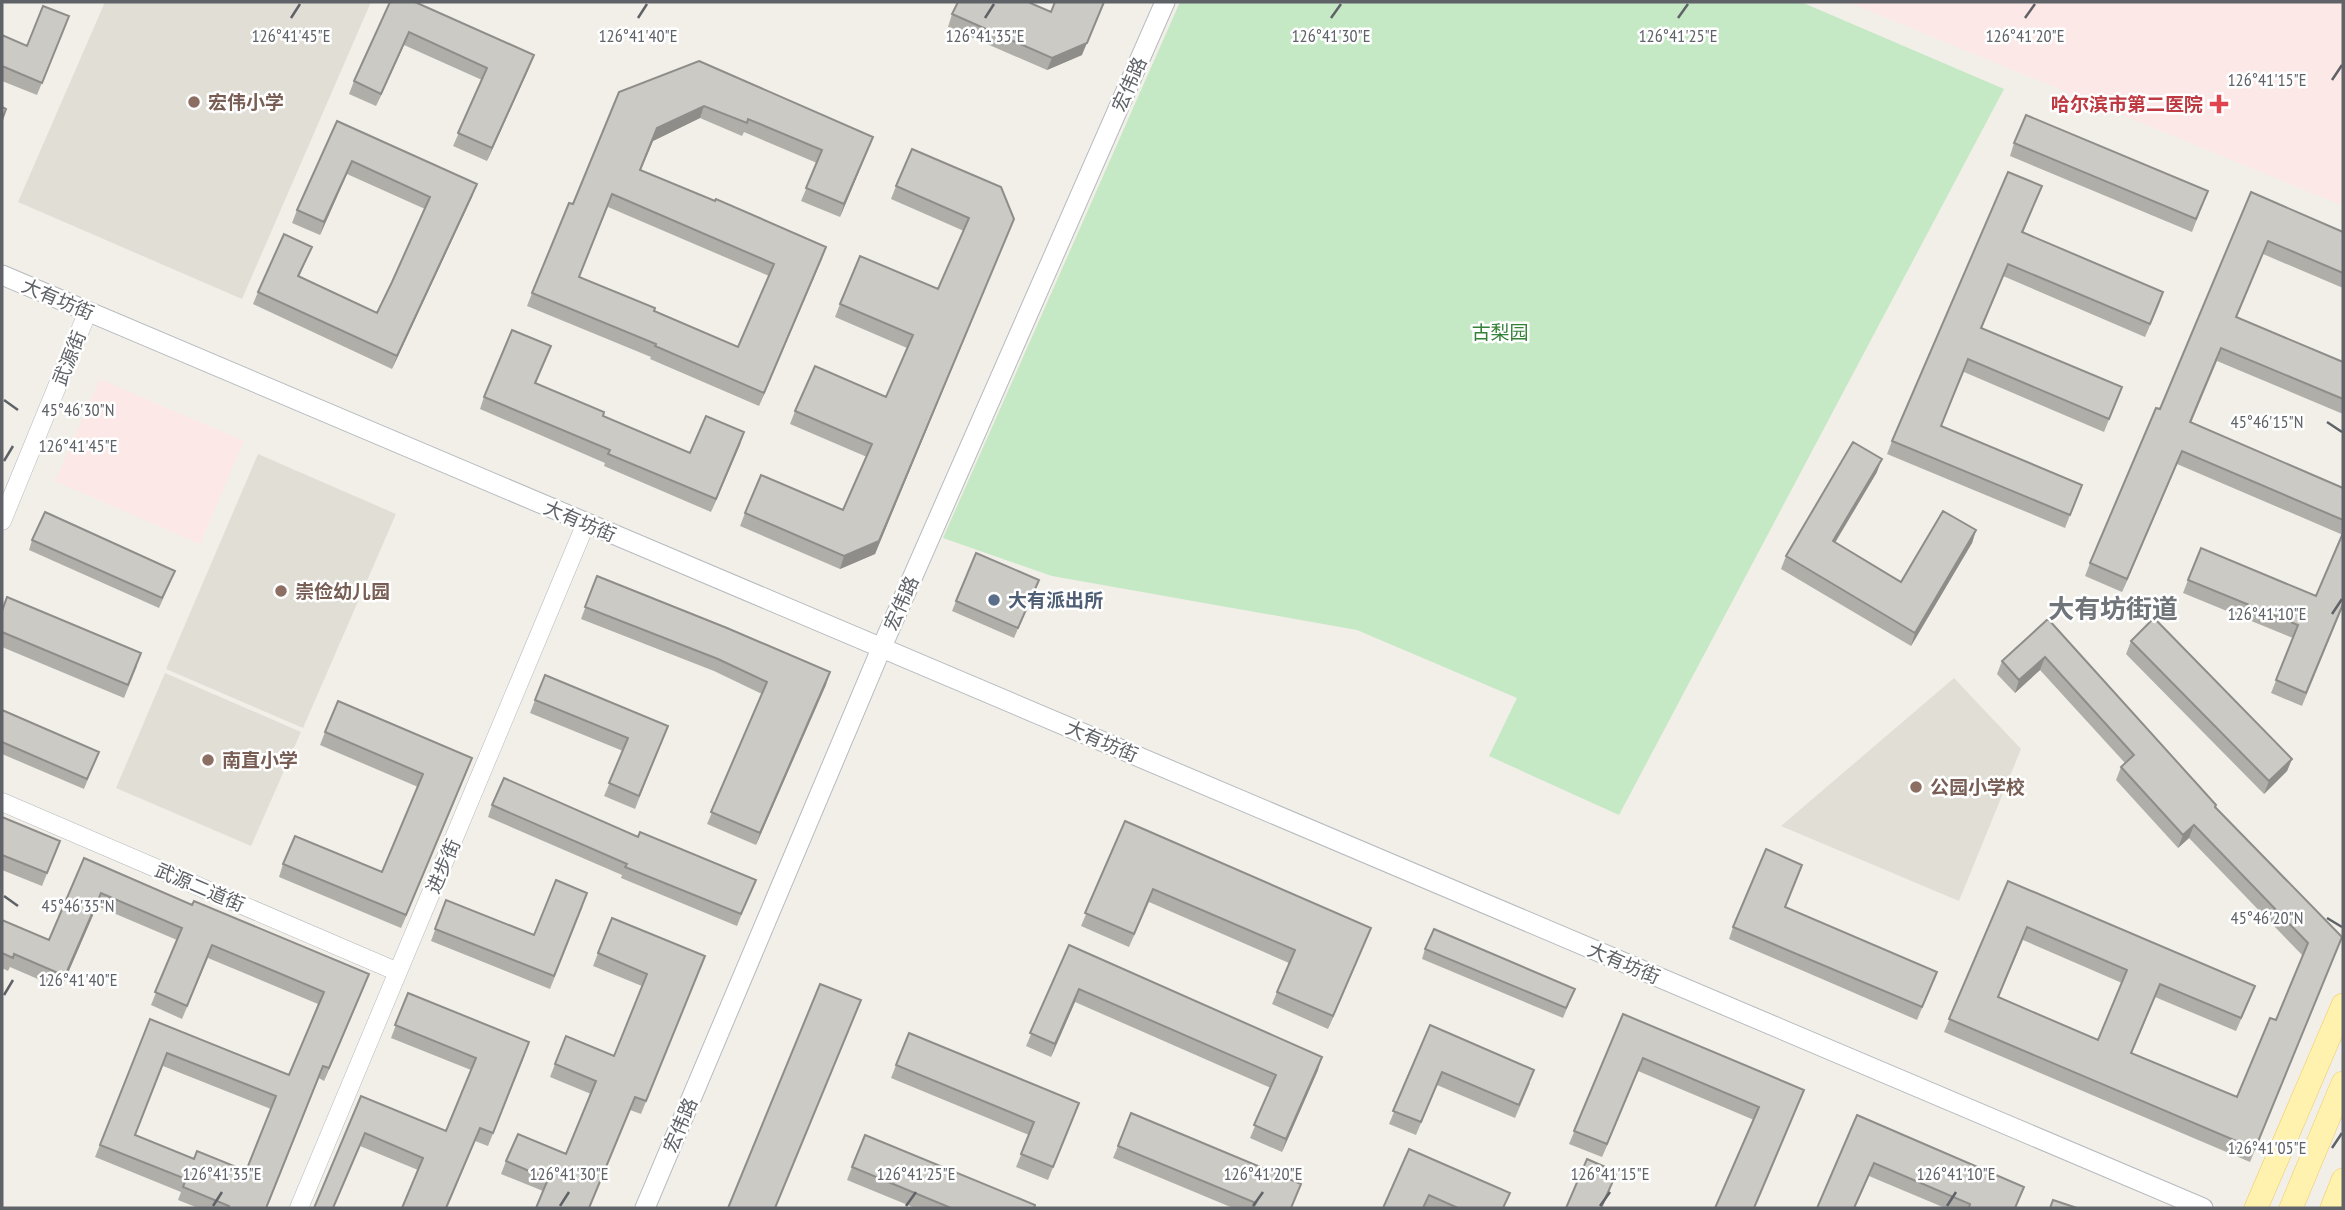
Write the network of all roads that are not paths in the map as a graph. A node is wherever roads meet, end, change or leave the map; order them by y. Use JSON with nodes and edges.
{"nodes":[{"id":1,"x":1165,"y":2,"type":"edge"},
{"id":2,"x":2,"y":275,"type":"edge"},
{"id":3,"x":88,"y":312,"type":"junction"},
{"id":4,"x":2,"y":521,"type":"edge"},
{"id":5,"x":586,"y":523,"type":"junction"},
{"id":6,"x":881,"y":649,"type":"junction"},
{"id":7,"x":2,"y":802,"type":"edge"},
{"id":8,"x":398,"y":972,"type":"junction"},
{"id":9,"x":2343,"y":1005,"type":"edge"},
{"id":10,"x":2343,"y":1083,"type":"edge"},
{"id":11,"x":2343,"y":1180,"type":"edge"},
{"id":12,"x":299,"y":1208,"type":"edge"},
{"id":13,"x":645,"y":1208,"type":"edge"},
{"id":14,"x":2203,"y":1208,"type":"edge"},
{"id":15,"x":2256,"y":1208,"type":"edge"},
{"id":16,"x":2291,"y":1208,"type":"edge"},
{"id":17,"x":2332,"y":1208,"type":"edge"}],
"edges":[{"from":1,"to":6,"type":"main road","name":"宏伟路"},
{"from":2,"to":3,"type":"main road","name":"大有坊街"},
{"from":3,"to":4,"type":"street","name":"武源街"},
{"from":3,"to":5,"type":"main road","name":"大有坊街"},
{"from":5,"to":6,"type":"main road","name":"大有坊街"},
{"from":5,"to":8,"type":"street","name":"进步街"},
{"from":6,"to":13,"type":"main road","name":"宏伟路"},
{"from":6,"to":14,"type":"main road","name":"大有坊街"},
{"from":7,"to":8,"type":"street","name":"武源二道街"},
{"from":8,"to":12,"type":"street","name":"进步街"},
{"from":9,"to":15,"type":"main road"},
{"from":10,"to":16,"type":"main road"},
{"from":11,"to":17,"type":"main road"}]}
